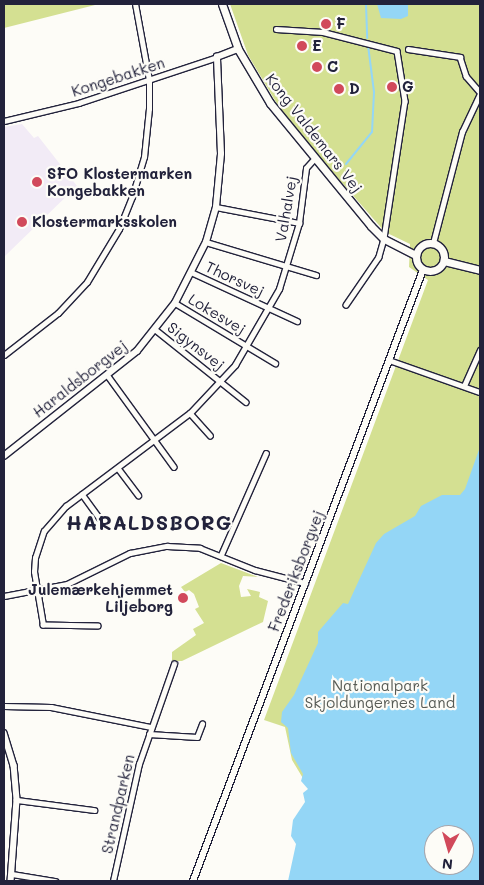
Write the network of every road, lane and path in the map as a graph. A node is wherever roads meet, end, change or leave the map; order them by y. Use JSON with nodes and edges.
{"nodes":[{"id":1,"x":135,"y":4,"type":"edge"},
{"id":2,"x":222,"y":4,"type":"edge"},
{"id":3,"x":276,"y":29,"type":"dead end"},
{"id":4,"x":238,"y":49,"type":"junction"},
{"id":5,"x":408,"y":49,"type":"dead end"},
{"id":6,"x":217,"y":57,"type":"junction"},
{"id":7,"x":149,"y":80,"type":"junction"},
{"id":8,"x":480,"y":93,"type":"edge"},
{"id":9,"x":4,"y":121,"type":"edge"},
{"id":10,"x":314,"y":159,"type":"junction"},
{"id":11,"x":216,"y":207,"type":"junction"},
{"id":12,"x":299,"y":222,"type":"junction"},
{"id":13,"x":384,"y":239,"type":"junction"},
{"id":14,"x":206,"y":242,"type":"junction"},
{"id":15,"x":433,"y":243,"type":"junction"},
{"id":16,"x":415,"y":255,"type":"junction"},
{"id":17,"x":444,"y":260,"type":"junction"},
{"id":18,"x":287,"y":266,"type":"junction"},
{"id":19,"x":423,"y":270,"type":"junction"},
{"id":20,"x":480,"y":270,"type":"edge"},
{"id":21,"x":191,"y":272,"type":"junction"},
{"id":22,"x":316,"y":275,"type":"dead end"},
{"id":23,"x":175,"y":303,"type":"junction"},
{"id":24,"x":346,"y":305,"type":"dead end"},
{"id":25,"x":270,"y":308,"type":"junction"},
{"id":26,"x":297,"y":321,"type":"dead end"},
{"id":27,"x":156,"y":330,"type":"junction"},
{"id":28,"x":248,"y":346,"type":"junction"},
{"id":29,"x":480,"y":350,"type":"edge"},
{"id":30,"x":4,"y":355,"type":"edge"},
{"id":31,"x":389,"y":360,"type":"junction"},
{"id":32,"x":275,"y":363,"type":"dead end"},
{"id":33,"x":108,"y":376,"type":"junction"},
{"id":34,"x":221,"y":381,"type":"junction"},
{"id":35,"x":464,"y":386,"type":"junction"},
{"id":36,"x":480,"y":392,"type":"edge"},
{"id":37,"x":246,"y":402,"type":"dead end"},
{"id":38,"x":190,"y":413,"type":"junction"},
{"id":39,"x":210,"y":435,"type":"dead end"},
{"id":40,"x":154,"y":440,"type":"junction"},
{"id":41,"x":266,"y":453,"type":"dead end"},
{"id":42,"x":4,"y":456,"type":"edge"},
{"id":43,"x":174,"y":467,"type":"dead end"},
{"id":44,"x":118,"y":468,"type":"junction"},
{"id":45,"x":82,"y":494,"type":"junction"},
{"id":46,"x":138,"y":495,"type":"dead end"},
{"id":47,"x":99,"y":517,"type":"dead end"},
{"id":48,"x":221,"y":555,"type":"junction"},
{"id":49,"x":305,"y":583,"type":"junction"},
{"id":50,"x":37,"y":590,"type":"junction"},
{"id":51,"x":4,"y":596,"type":"edge"},
{"id":52,"x":98,"y":626,"type":"dead end"},
{"id":53,"x":174,"y":664,"type":"dead end"},
{"id":54,"x":4,"y":706,"type":"edge"},
{"id":55,"x":202,"y":724,"type":"dead end"},
{"id":56,"x":151,"y":727,"type":"junction"},
{"id":57,"x":4,"y":733,"type":"edge"},
{"id":58,"x":149,"y":734,"type":"junction"},
{"id":59,"x":17,"y":800,"type":"junction"},
{"id":60,"x":94,"y":810,"type":"dead end"},
{"id":61,"x":12,"y":874,"type":"junction"},
{"id":62,"x":11,"y":881,"type":"edge"},
{"id":63,"x":55,"y":881,"type":"edge"},
{"id":64,"x":114,"y":881,"type":"edge"},
{"id":65,"x":194,"y":881,"type":"edge"}],
"edges":[{"from":1,"to":7,"type":"street"},
{"from":2,"to":4,"type":"main road","name":"Kong Valdemars Vej"},
{"from":3,"to":13,"type":"street"},
{"from":4,"to":6,"type":"street","name":"Kongebakken"},
{"from":4,"to":10,"type":"main road","name":"Kong Valdemars Vej"},
{"from":5,"to":8,"type":"street"},
{"from":6,"to":7,"type":"street","name":"Kongebakken"},
{"from":6,"to":11,"type":"street","name":"Haraldsborgvej"},
{"from":7,"to":9,"type":"street","name":"Kongebakken"},
{"from":7,"to":30,"type":"street"},
{"from":8,"to":15,"type":"street"},
{"from":10,"to":12,"type":"street","name":"Valhalvej"},
{"from":10,"to":13,"type":"main road","name":"Kong Valdemars Vej"},
{"from":11,"to":12,"type":"street"},
{"from":11,"to":14,"type":"street","name":"Haraldsborgvej"},
{"from":12,"to":18,"type":"street","name":"Valhalvej"},
{"from":13,"to":16,"type":"main road","name":"Kong Valdemars Vej"},
{"from":13,"to":24,"type":"street"},
{"from":14,"to":18,"type":"street"},
{"from":14,"to":21,"type":"street","name":"Haraldsborgvej"},
{"from":15,"to":16,"type":"main road"},
{"from":15,"to":17,"type":"main road"},
{"from":16,"to":19,"type":"main road"},
{"from":17,"to":19,"type":"main road"},
{"from":17,"to":20,"type":"main road"},
{"from":18,"to":22,"type":"street"},
{"from":18,"to":25,"type":"street","name":"Valhalvej"},
{"from":19,"to":31,"type":"street","name":"Frederiksborgvej"},
{"from":21,"to":23,"type":"street","name":"Haraldsborgvej"},
{"from":21,"to":25,"type":"street","name":"Thorsvej"},
{"from":23,"to":27,"type":"street","name":"Haraldsborgvej"},
{"from":23,"to":28,"type":"street","name":"Lokesvej"},
{"from":25,"to":26,"type":"street"},
{"from":25,"to":28,"type":"street","name":"Valhalvej"},
{"from":27,"to":33,"type":"street","name":"Haraldsborgvej"},
{"from":27,"to":34,"type":"street","name":"Sigynsvej"},
{"from":28,"to":32,"type":"street"},
{"from":28,"to":34,"type":"street","name":"Valhalvej"},
{"from":29,"to":35,"type":"street"},
{"from":31,"to":35,"type":"street"},
{"from":31,"to":49,"type":"street","name":"Frederiksborgvej"},
{"from":33,"to":40,"type":"street"},
{"from":33,"to":42,"type":"street","name":"Haraldsborgvej"},
{"from":34,"to":37,"type":"street"},
{"from":34,"to":38,"type":"street","name":"Valhalvej"},
{"from":35,"to":36,"type":"street"},
{"from":38,"to":39,"type":"street"},
{"from":38,"to":40,"type":"street","name":"Valhalvej"},
{"from":40,"to":43,"type":"street"},
{"from":40,"to":44,"type":"street","name":"Valhalvej"},
{"from":41,"to":48,"type":"street"},
{"from":44,"to":45,"type":"street","name":"Valhalvej"},
{"from":44,"to":46,"type":"street"},
{"from":45,"to":47,"type":"street"},
{"from":45,"to":50,"type":"street","name":"Valhalvej"},
{"from":48,"to":49,"type":"street"},
{"from":48,"to":50,"type":"street"},
{"from":49,"to":65,"type":"street","name":"Frederiksborgvej"},
{"from":50,"to":51,"type":"street"},
{"from":50,"to":52,"type":"street","name":"Valhalvej"},
{"from":53,"to":56,"type":"street","name":"Strandparken"},
{"from":54,"to":56,"type":"street"},
{"from":55,"to":58,"type":"street"},
{"from":56,"to":58,"type":"street","name":"Strandparken"},
{"from":57,"to":59,"type":"street"},
{"from":58,"to":64,"type":"street","name":"Strandparken"},
{"from":59,"to":60,"type":"street"},
{"from":59,"to":61,"type":"street"},
{"from":61,"to":62,"type":"street"},
{"from":61,"to":63,"type":"street"}]}
